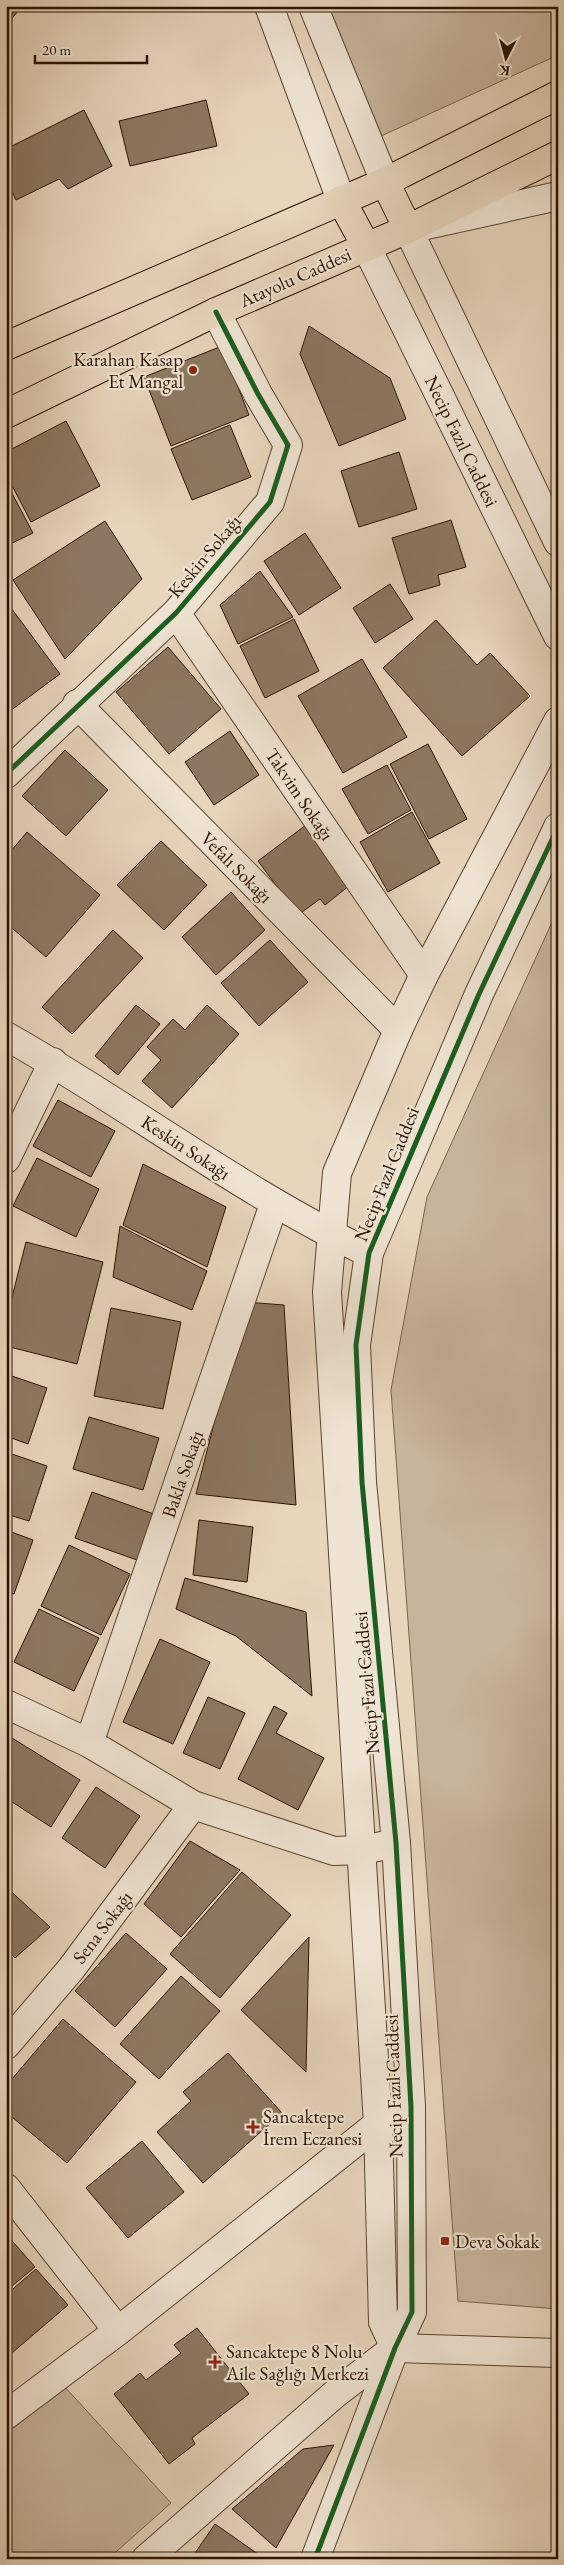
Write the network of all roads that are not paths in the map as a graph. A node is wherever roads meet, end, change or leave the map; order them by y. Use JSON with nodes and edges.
{"nodes":[{"id":1,"x":269,"y":6,"type":"edge"},
{"id":2,"x":313,"y":6,"type":"edge"},
{"id":3,"x":558,"y":95,"type":"edge"},
{"id":4,"x":558,"y":155,"type":"edge"},
{"id":5,"x":385,"y":182,"type":"junction"},
{"id":6,"x":558,"y":196,"type":"edge"},
{"id":7,"x":341,"y":200,"type":"junction"},
{"id":8,"x":408,"y":229,"type":"junction"},
{"id":9,"x":366,"y":246,"type":"junction"},
{"id":10,"x":216,"y":312,"type":"junction"},
{"id":11,"x":6,"y":346,"type":"edge"},
{"id":12,"x":6,"y":414,"type":"edge"},
{"id":13,"x":558,"y":542,"type":"edge"},
{"id":14,"x":176,"y":613,"type":"junction"},
{"id":15,"x":558,"y":636,"type":"edge"},
{"id":16,"x":77,"y":704,"type":"junction"},
{"id":17,"x":558,"y":721,"type":"edge"},
{"id":18,"x":6,"y":774,"type":"edge"},
{"id":19,"x":558,"y":827,"type":"edge"},
{"id":20,"x":424,"y":975,"type":"junction"},
{"id":21,"x":398,"y":1030,"type":"junction"},
{"id":22,"x":6,"y":1036,"type":"edge"},
{"id":23,"x":53,"y":1062,"type":"junction"},
{"id":24,"x":6,"y":1159,"type":"edge"},
{"id":25,"x":274,"y":1204,"type":"junction"},
{"id":26,"x":332,"y":1235,"type":"junction"},
{"id":27,"x":369,"y":1253,"type":"junction"},
{"id":28,"x":6,"y":1704,"type":"edge"},
{"id":29,"x":89,"y":1744,"type":"junction"},
{"id":30,"x":193,"y":1805,"type":"junction"},
{"id":31,"x":396,"y":1843,"type":"junction"},
{"id":32,"x":362,"y":1850,"type":"junction"},
{"id":33,"x":6,"y":2045,"type":"edge"},
{"id":34,"x":411,"y":2107,"type":"junction"},
{"id":35,"x":378,"y":2124,"type":"junction"},
{"id":36,"x":6,"y":2188,"type":"edge"},
{"id":37,"x":118,"y":2331,"type":"junction"},
{"id":38,"x":395,"y":2348,"type":"junction"},
{"id":39,"x":558,"y":2353,"type":"edge"},
{"id":40,"x":6,"y":2415,"type":"edge"},
{"id":41,"x":146,"y":2559,"type":"edge"},
{"id":42,"x":315,"y":2559,"type":"edge"}],
"edges":[{"from":1,"to":7,"type":"street"},
{"from":2,"to":5,"type":"street"},
{"from":3,"to":5,"type":"main road"},
{"from":4,"to":8,"type":"main road","name":"Atayolu Caddesi"},
{"from":5,"to":7,"type":"main road"},
{"from":5,"to":8,"type":"main road"},
{"from":6,"to":8,"type":"street"},
{"from":7,"to":9,"type":"main road"},
{"from":7,"to":11,"type":"main road"},
{"from":8,"to":9,"type":"main road","name":"Atayolu Caddesi"},
{"from":8,"to":13,"type":"street"},
{"from":9,"to":10,"type":"main road","name":"Atayolu Caddesi"},
{"from":9,"to":15,"type":"street","name":"Necip Fazıl Caddesi"},
{"from":10,"to":12,"type":"main road","name":"Atayolu Caddesi"},
{"from":10,"to":14,"type":"street","name":"Keskin Sokağı"},
{"from":14,"to":16,"type":"street","name":"Keskin Sokağı"},
{"from":14,"to":20,"type":"street","name":"Takvim Sokağı"},
{"from":16,"to":18,"type":"street","name":"Keskin Sokağı"},
{"from":16,"to":21,"type":"street","name":"Vefalı Sokağı"},
{"from":17,"to":20,"type":"street","name":"Necip Fazıl Caddesi"},
{"from":19,"to":27,"type":"street","name":"Necip Fazıl Caddesi"},
{"from":20,"to":21,"type":"street","name":"Necip Fazıl Caddesi"},
{"from":21,"to":26,"type":"street","name":"Necip Fazıl Caddesi"},
{"from":22,"to":23,"type":"street","name":"Keskin Sokağı"},
{"from":23,"to":24,"type":"street"},
{"from":23,"to":25,"type":"street","name":"Keskin Sokağı"},
{"from":25,"to":26,"type":"street","name":"Keskin Sokağı"},
{"from":25,"to":29,"type":"street","name":"Bakla Sokağı"},
{"from":26,"to":27,"type":"street","name":"Keskin Sokağı"},
{"from":26,"to":32,"type":"street","name":"Necip Fazıl Caddesi"},
{"from":27,"to":31,"type":"street","name":"Necip Fazıl Caddesi"},
{"from":28,"to":29,"type":"street"},
{"from":29,"to":30,"type":"street"},
{"from":30,"to":32,"type":"street"},
{"from":30,"to":33,"type":"street","name":"Sena Sokağı"},
{"from":31,"to":32,"type":"street"},
{"from":31,"to":34,"type":"street","name":"Necip Fazıl Caddesi"},
{"from":32,"to":35,"type":"street","name":"Necip Fazıl Caddesi"},
{"from":34,"to":35,"type":"street"},
{"from":34,"to":38,"type":"street","name":"Necip Fazıl Caddesi"},
{"from":35,"to":37,"type":"street"},
{"from":35,"to":38,"type":"street","name":"Necip Fazıl Caddesi"},
{"from":36,"to":37,"type":"street"},
{"from":37,"to":40,"type":"street"},
{"from":38,"to":39,"type":"street"},
{"from":38,"to":41,"type":"street"},
{"from":38,"to":42,"type":"street","name":"Necip Fazıl Caddesi"}]}
